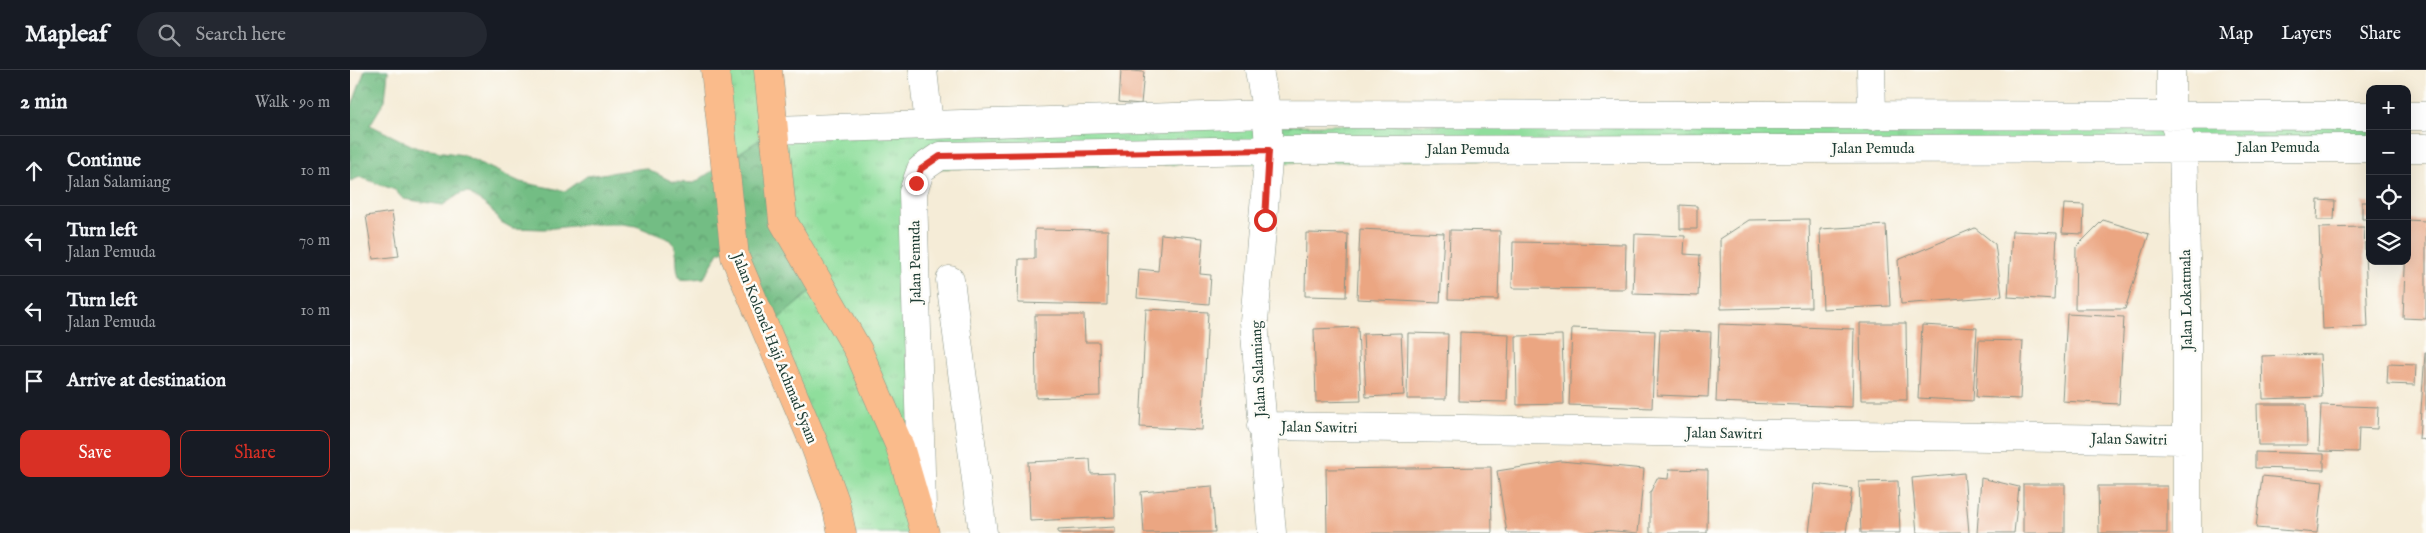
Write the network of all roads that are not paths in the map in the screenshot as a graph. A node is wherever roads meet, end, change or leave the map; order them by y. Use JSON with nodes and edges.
{"nodes":[{"id":1,"x":715,"y":70,"type":"edge"},
{"id":2,"x":768,"y":70,"type":"edge"},
{"id":3,"x":923,"y":70,"type":"edge"},
{"id":4,"x":1258,"y":70,"type":"edge"},
{"id":5,"x":1871,"y":70,"type":"edge"},
{"id":6,"x":2171,"y":70,"type":"edge"},
{"id":7,"x":1267,"y":114,"type":"junction"},
{"id":8,"x":2171,"y":115,"type":"junction"},
{"id":9,"x":1872,"y":116,"type":"junction"},
{"id":10,"x":2366,"y":116,"type":"edge"},
{"id":11,"x":2411,"y":116,"type":"edge"},
{"id":12,"x":2426,"y":116,"type":"edge"},
{"id":13,"x":930,"y":125,"type":"junction"},
{"id":14,"x":774,"y":130,"type":"junction"},
{"id":15,"x":2182,"y":148,"type":"junction"},
{"id":16,"x":2366,"y":148,"type":"edge"},
{"id":17,"x":2411,"y":148,"type":"edge"},
{"id":18,"x":2426,"y":148,"type":"edge"},
{"id":19,"x":1269,"y":150,"type":"junction"},
{"id":20,"x":950,"y":280,"type":"dead end"},
{"id":21,"x":1261,"y":426,"type":"junction"},
{"id":22,"x":2187,"y":440,"type":"junction"},
{"id":23,"x":923,"y":526,"type":"edge"},
{"id":24,"x":842,"y":533,"type":"edge"},
{"id":25,"x":983,"y":533,"type":"edge"},
{"id":26,"x":1272,"y":533,"type":"edge"},
{"id":27,"x":2187,"y":533,"type":"edge"}],
"edges":[{"from":1,"to":24,"type":"main road","name":"Jalan Kolonel Haji Achmad Syam"},
{"from":2,"to":14,"type":"main road"},
{"from":3,"to":13,"type":"street"},
{"from":4,"to":7,"type":"street","name":"Jalan Salamiang"},
{"from":5,"to":9,"type":"street"},
{"from":6,"to":8,"type":"street","name":"Jalan Lokatmala"},
{"from":7,"to":9,"type":"street","name":"Jalan Pemuda"},
{"from":7,"to":13,"type":"street","name":"Jalan Pemuda"},
{"from":7,"to":19,"type":"street","name":"Jalan Salamiang"},
{"from":8,"to":9,"type":"street","name":"Jalan Pemuda"},
{"from":8,"to":10,"type":"street","name":"Jalan Pemuda"},
{"from":8,"to":15,"type":"street","name":"Jalan Lokatmala"},
{"from":11,"to":12,"type":"street"},
{"from":13,"to":14,"type":"street","name":"Jalan Pemuda"},
{"from":14,"to":23,"type":"main road"},
{"from":15,"to":16,"type":"street","name":"Jalan Pemuda"},
{"from":15,"to":19,"type":"street","name":"Jalan Pemuda"},
{"from":15,"to":22,"type":"street","name":"Jalan Lokatmala"},
{"from":17,"to":18,"type":"street"},
{"from":19,"to":21,"type":"street","name":"Jalan Salamiang"},
{"from":19,"to":23,"type":"street","name":"Jalan Pemuda"},
{"from":20,"to":25,"type":"street"},
{"from":21,"to":22,"type":"street","name":"Jalan Sawitri"},
{"from":21,"to":26,"type":"street","name":"Jalan Salamiang"},
{"from":22,"to":27,"type":"street","name":"Jalan Lokatmala"}]}
